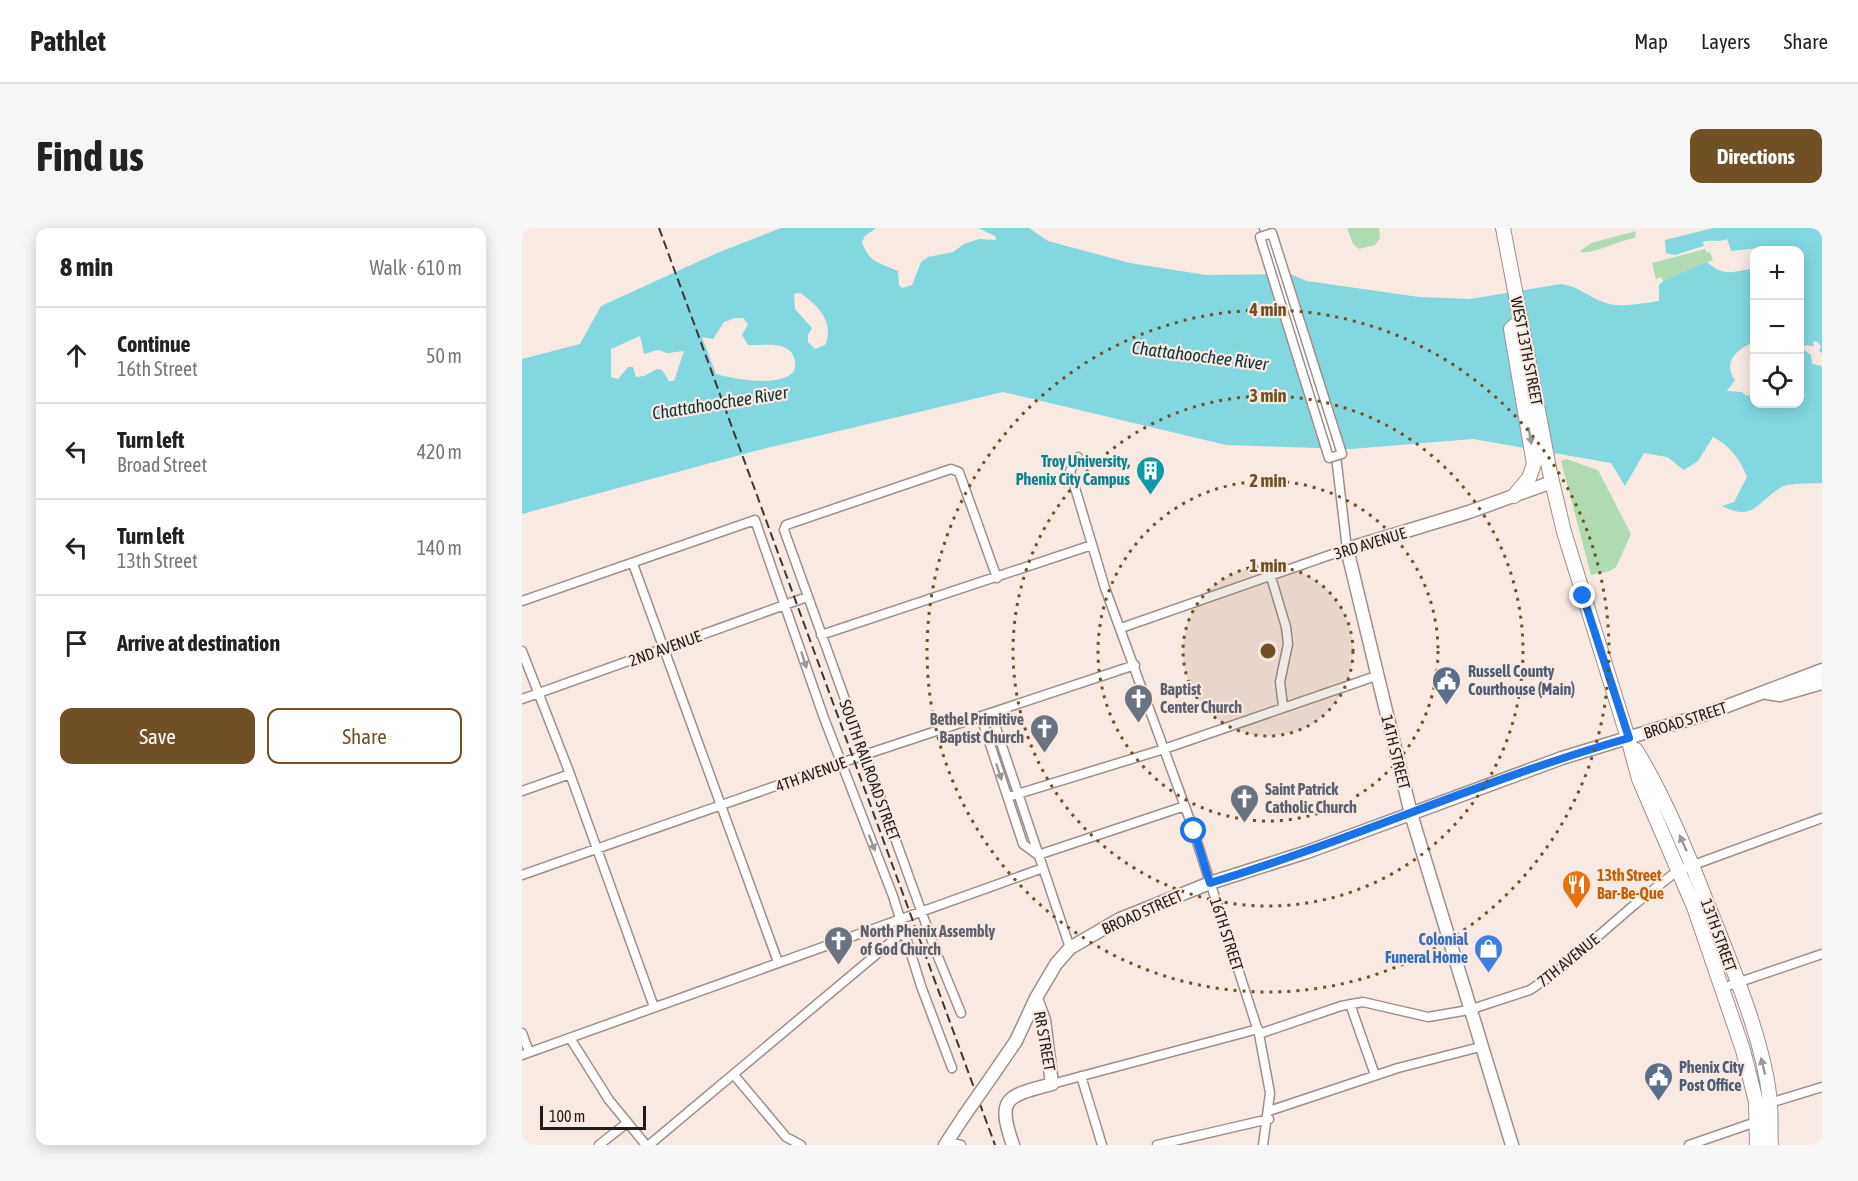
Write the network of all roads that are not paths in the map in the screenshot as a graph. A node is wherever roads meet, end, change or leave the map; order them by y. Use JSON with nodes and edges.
{"nodes":[{"id":1,"x":1503,"y":228,"type":"edge"},
{"id":2,"x":1265,"y":232,"type":"edge"},
{"id":3,"x":1521,"y":320,"type":"junction"},
{"id":4,"x":1078,"y":457,"type":"dead end"},
{"id":5,"x":1551,"y":478,"type":"junction"},
{"id":6,"x":1514,"y":496,"type":"junction"},
{"id":7,"x":1092,"y":545,"type":"junction"},
{"id":8,"x":1347,"y":549,"type":"junction"},
{"id":9,"x":633,"y":564,"type":"junction"},
{"id":10,"x":1271,"y":577,"type":"junction"},
{"id":11,"x":997,"y":578,"type":"junction"},
{"id":12,"x":807,"y":597,"type":"junction"},
{"id":13,"x":522,"y":601,"type":"edge"},
{"id":14,"x":784,"y":605,"type":"junction"},
{"id":15,"x":1121,"y":628,"type":"junction"},
{"id":16,"x":821,"y":635,"type":"junction"},
{"id":17,"x":664,"y":648,"type":"junction"},
{"id":18,"x":522,"y":651,"type":"edge"},
{"id":19,"x":1135,"y":665,"type":"junction"},
{"id":20,"x":1822,"y":670,"type":"edge"},
{"id":21,"x":1376,"y":676,"type":"junction"},
{"id":22,"x":1822,"y":683,"type":"edge"},
{"id":23,"x":538,"y":693,"type":"junction"},
{"id":24,"x":1767,"y":693,"type":"junction"},
{"id":25,"x":522,"y":699,"type":"edge"},
{"id":26,"x":1283,"y":706,"type":"junction"},
{"id":27,"x":991,"y":713,"type":"junction"},
{"id":28,"x":981,"y":717,"type":"junction"},
{"id":29,"x":1629,"y":738,"type":"junction"},
{"id":30,"x":1164,"y":749,"type":"junction"},
{"id":31,"x":864,"y":755,"type":"junction"},
{"id":32,"x":841,"y":763,"type":"junction"},
{"id":33,"x":570,"y":774,"type":"junction"},
{"id":34,"x":522,"y":791,"type":"edge"},
{"id":35,"x":1018,"y":794,"type":"junction"},
{"id":36,"x":1008,"y":797,"type":"junction"},
{"id":37,"x":721,"y":806,"type":"junction"},
{"id":38,"x":1185,"y":806,"type":"junction"},
{"id":39,"x":1411,"y":814,"type":"junction"},
{"id":40,"x":1822,"y":818,"type":"edge"},
{"id":41,"x":597,"y":849,"type":"junction"},
{"id":42,"x":1038,"y":855,"type":"junction"},
{"id":43,"x":1693,"y":865,"type":"junction"},
{"id":44,"x":1043,"y":868,"type":"junction"},
{"id":45,"x":1677,"y":871,"type":"junction"},
{"id":46,"x":522,"y":875,"type":"edge"},
{"id":47,"x":1210,"y":883,"type":"junction"},
{"id":48,"x":921,"y":911,"type":"junction"},
{"id":49,"x":899,"y":918,"type":"junction"},
{"id":50,"x":903,"y":932,"type":"junction"},
{"id":51,"x":1070,"y":948,"type":"junction"},
{"id":52,"x":1822,"y":956,"type":"edge"},
{"id":53,"x":778,"y":962,"type":"junction"},
{"id":54,"x":1737,"y":983,"type":"junction"},
{"id":55,"x":1722,"y":988,"type":"junction"},
{"id":56,"x":1036,"y":998,"type":"junction"},
{"id":57,"x":1350,"y":1004,"type":"junction"},
{"id":58,"x":654,"y":1007,"type":"junction"},
{"id":59,"x":1469,"y":1010,"type":"junction"},
{"id":60,"x":961,"y":1013,"type":"dead end"},
{"id":61,"x":1258,"y":1031,"type":"junction"},
{"id":62,"x":522,"y":1033,"type":"edge"},
{"id":63,"x":570,"y":1038,"type":"junction"},
{"id":64,"x":1480,"y":1047,"type":"junction"},
{"id":65,"x":525,"y":1053,"type":"edge"},
{"id":66,"x":952,"y":1068,"type":"dead end"},
{"id":67,"x":734,"y":1075,"type":"junction"},
{"id":68,"x":1375,"y":1075,"type":"junction"},
{"id":69,"x":1081,"y":1076,"type":"junction"},
{"id":70,"x":1052,"y":1084,"type":"junction"},
{"id":71,"x":1822,"y":1088,"type":"edge"},
{"id":72,"x":1770,"y":1103,"type":"junction"},
{"id":73,"x":1269,"y":1115,"type":"junction"},
{"id":74,"x":1756,"y":1122,"type":"junction"},
{"id":75,"x":627,"y":1123,"type":"junction"},
{"id":76,"x":946,"y":1144,"type":"edge"},
{"id":77,"x":599,"y":1145,"type":"edge"},
{"id":78,"x":648,"y":1145,"type":"edge"},
{"id":79,"x":801,"y":1145,"type":"edge"},
{"id":80,"x":961,"y":1145,"type":"edge"},
{"id":81,"x":1012,"y":1145,"type":"edge"},
{"id":82,"x":1102,"y":1145,"type":"edge"},
{"id":83,"x":1157,"y":1145,"type":"edge"},
{"id":84,"x":1263,"y":1145,"type":"edge"},
{"id":85,"x":1512,"y":1145,"type":"edge"},
{"id":86,"x":1689,"y":1145,"type":"edge"},
{"id":87,"x":1757,"y":1145,"type":"edge"},
{"id":88,"x":1771,"y":1145,"type":"edge"}],
"edges":[{"from":1,"to":3,"type":"main road","name":"WEST 13TH STREET"},
{"from":2,"to":2,"type":"street","bridge":true},
{"from":2,"to":8,"type":"street","name":"14TH STREET"},
{"from":3,"to":5,"type":"main road","name":"WEST 13TH STREET"},
{"from":3,"to":6,"type":"main road","one_way":true},
{"from":4,"to":7,"type":"street","name":"16TH STREET"},
{"from":5,"to":6,"type":"main road","name":"3RD AVENUE"},
{"from":5,"to":29,"type":"main road","name":"13TH STREET"},
{"from":6,"to":8,"type":"main road","name":"3RD AVENUE"},
{"from":7,"to":11,"type":"street"},
{"from":7,"to":15,"type":"street","name":"16TH STREET"},
{"from":8,"to":10,"type":"street","name":"3RD AVENUE"},
{"from":8,"to":21,"type":"main road","name":"14TH STREET"},
{"from":9,"to":13,"type":"street"},
{"from":9,"to":14,"type":"street"},
{"from":9,"to":17,"type":"street"},
{"from":10,"to":15,"type":"street","name":"3RD AVENUE"},
{"from":10,"to":26,"type":"street"},
{"from":11,"to":12,"type":"street","name":"SOUTH RAILROAD STREET"},
{"from":11,"to":16,"type":"street"},
{"from":12,"to":14,"type":"street","name":"2ND AVENUE"},
{"from":12,"to":16,"type":"street","name":"SOUTH RAILROAD STREET"},
{"from":14,"to":17,"type":"street","name":"2ND AVENUE"},
{"from":14,"to":32,"type":"street","one_way":true},
{"from":15,"to":19,"type":"street","name":"16TH STREET"},
{"from":16,"to":31,"type":"street","name":"SOUTH RAILROAD STREET"},
{"from":17,"to":23,"type":"street","name":"2ND AVENUE"},
{"from":17,"to":37,"type":"street"},
{"from":18,"to":23,"type":"street"},
{"from":19,"to":27,"type":"street","name":"4TH AVENUE"},
{"from":19,"to":30,"type":"street","name":"16TH STREET"},
{"from":20,"to":24,"type":"main road","name":"BROAD STREET"},
{"from":21,"to":26,"type":"street"},
{"from":21,"to":39,"type":"main road","name":"14TH STREET"},
{"from":22,"to":24,"type":"main road","name":"BROAD STREET"},
{"from":23,"to":25,"type":"street","name":"2ND AVENUE"},
{"from":23,"to":33,"type":"street"},
{"from":24,"to":29,"type":"main road","name":"BROAD STREET"},
{"from":26,"to":30,"type":"street"},
{"from":27,"to":28,"type":"street","name":"4TH AVENUE"},
{"from":27,"to":35,"type":"street"},
{"from":28,"to":31,"type":"street","name":"4TH AVENUE"},
{"from":28,"to":36,"type":"street","one_way":true},
{"from":29,"to":39,"type":"main road","name":"BROAD STREET"},
{"from":43,"to":29,"type":"main road","name":"13TH STREET","one_way":true},
{"from":29,"to":45,"type":"main road","name":"13TH STREET"},
{"from":30,"to":35,"type":"street"},
{"from":30,"to":38,"type":"street","name":"16TH STREET"},
{"from":31,"to":32,"type":"street","name":"4TH AVENUE"},
{"from":31,"to":48,"type":"street","name":"SOUTH RAILROAD STREET"},
{"from":32,"to":37,"type":"street","name":"4TH AVENUE"},
{"from":32,"to":49,"type":"street","one_way":true},
{"from":33,"to":34,"type":"street"},
{"from":33,"to":41,"type":"street"},
{"from":35,"to":36,"type":"street"},
{"from":35,"to":42,"type":"street"},
{"from":36,"to":42,"type":"street"},
{"from":37,"to":41,"type":"street","name":"4TH AVENUE"},
{"from":37,"to":53,"type":"street"},
{"from":38,"to":42,"type":"street"},
{"from":38,"to":47,"type":"street","name":"16TH STREET"},
{"from":39,"to":47,"type":"main road","name":"BROAD STREET"},
{"from":39,"to":59,"type":"main road","name":"14TH STREET"},
{"from":40,"to":43,"type":"street","name":"7TH AVENUE"},
{"from":41,"to":46,"type":"street","name":"4TH AVENUE"},
{"from":41,"to":58,"type":"street"},
{"from":42,"to":44,"type":"street"},
{"from":43,"to":45,"type":"street","name":"7TH AVENUE"},
{"from":43,"to":54,"type":"main road","name":"13TH STREET"},
{"from":44,"to":48,"type":"street"},
{"from":44,"to":51,"type":"street"},
{"from":45,"to":55,"type":"main road","name":"13TH STREET"},
{"from":45,"to":59,"type":"street","name":"7TH AVENUE"},
{"from":47,"to":51,"type":"main road","name":"BROAD STREET"},
{"from":47,"to":61,"type":"street","name":"16TH STREET"},
{"from":48,"to":49,"type":"street"},
{"from":48,"to":60,"type":"street","name":"SOUTH RAILROAD STREET"},
{"from":49,"to":50,"type":"street"},
{"from":49,"to":53,"type":"street"},
{"from":50,"to":66,"type":"street"},
{"from":50,"to":67,"type":"street"},
{"from":51,"to":56,"type":"main road","name":"BROAD STREET"},
{"from":52,"to":54,"type":"street"},
{"from":53,"to":58,"type":"street"},
{"from":54,"to":55,"type":"street"},
{"from":72,"to":54,"type":"main road","name":"13TH STREET","one_way":true},
{"from":55,"to":74,"type":"main road","name":"13TH STREET"},
{"from":56,"to":70,"type":"main road","name":"RR STREET"},
{"from":56,"to":76,"type":"main road","name":"BROAD STREET","bridge":true},
{"from":57,"to":59,"type":"street","name":"7TH AVENUE"},
{"from":57,"to":61,"type":"street","name":"7TH AVENUE"},
{"from":57,"to":68,"type":"street"},
{"from":58,"to":63,"type":"street"},
{"from":59,"to":64,"type":"main road","name":"14TH STREET"},
{"from":61,"to":69,"type":"street","name":"7TH AVENUE"},
{"from":61,"to":73,"type":"street","name":"16TH STREET"},
{"from":62,"to":65,"type":"street"},
{"from":63,"to":65,"type":"street"},
{"from":63,"to":75,"type":"street"},
{"from":64,"to":68,"type":"street"},
{"from":64,"to":85,"type":"main road","name":"14TH STREET"},
{"from":67,"to":78,"type":"street"},
{"from":67,"to":79,"type":"street"},
{"from":68,"to":73,"type":"street"},
{"from":69,"to":70,"type":"street"},
{"from":69,"to":82,"type":"street"},
{"from":70,"to":81,"type":"main road"},
{"from":71,"to":72,"type":"street"},
{"from":72,"to":74,"type":"street"},
{"from":72,"to":88,"type":"main road","name":"13TH STREET"},
{"from":73,"to":83,"type":"street"},
{"from":73,"to":84,"type":"street","name":"16TH STREET"},
{"from":74,"to":86,"type":"street"},
{"from":74,"to":87,"type":"main road","name":"13TH STREET"},
{"from":75,"to":77,"type":"street"},
{"from":75,"to":78,"type":"street"},
{"from":76,"to":80,"type":"street"}]}
